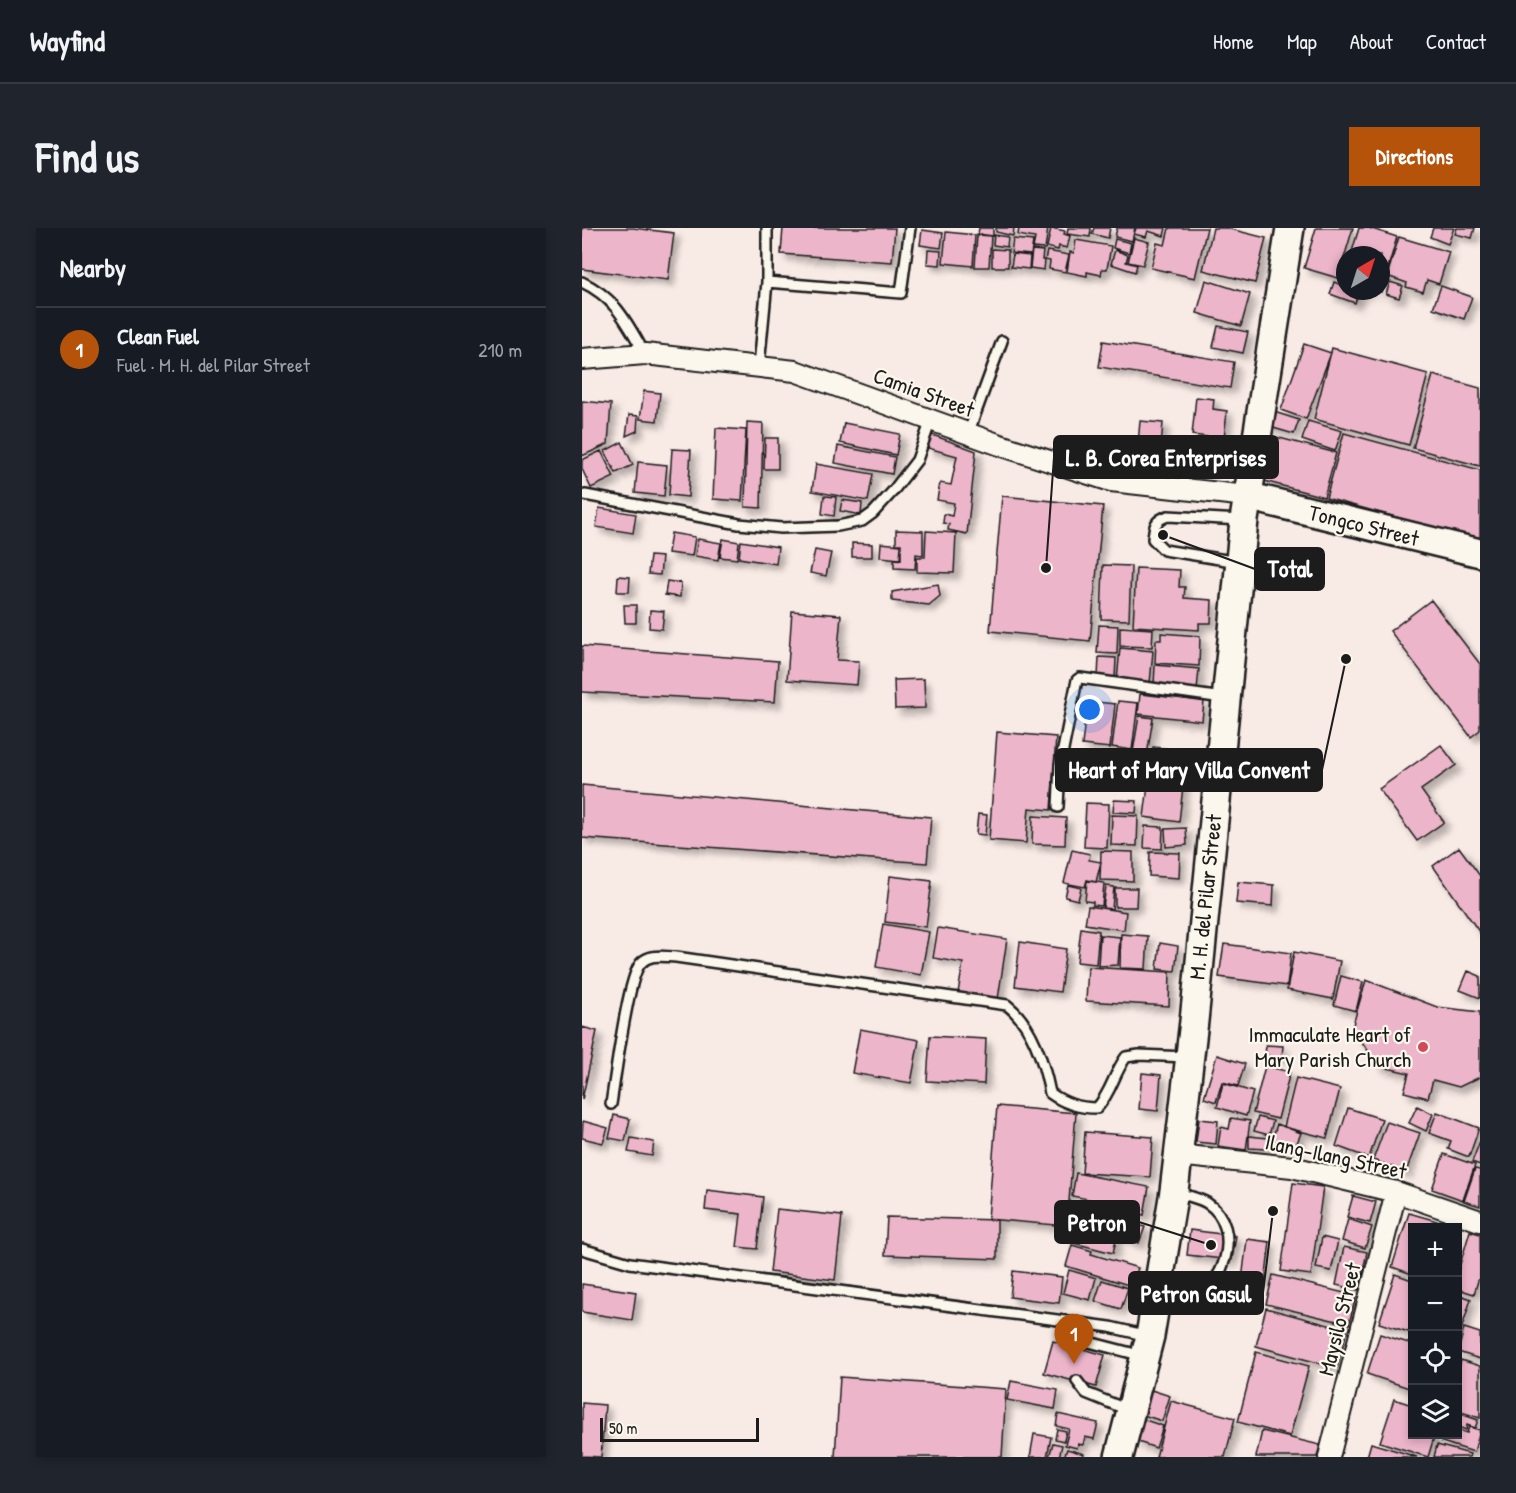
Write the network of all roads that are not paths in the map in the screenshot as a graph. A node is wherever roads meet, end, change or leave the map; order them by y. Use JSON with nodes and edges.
{"nodes":[{"id":1,"x":767,"y":228,"type":"edge"},
{"id":2,"x":910,"y":228,"type":"edge"},
{"id":3,"x":1290,"y":228,"type":"edge"},
{"id":4,"x":582,"y":282,"type":"edge"},
{"id":5,"x":767,"y":282,"type":"junction"},
{"id":6,"x":1002,"y":341,"type":"dead end"},
{"id":7,"x":645,"y":354,"type":"junction"},
{"id":8,"x":582,"y":359,"type":"edge"},
{"id":9,"x":759,"y":366,"type":"junction"},
{"id":10,"x":931,"y":420,"type":"junction"},
{"id":11,"x":968,"y":434,"type":"junction"},
{"id":12,"x":585,"y":495,"type":"dead end"},
{"id":13,"x":1246,"y":508,"type":"junction"},
{"id":14,"x":1480,"y":553,"type":"edge"},
{"id":15,"x":1239,"y":562,"type":"junction"},
{"id":16,"x":1225,"y":698,"type":"junction"},
{"id":17,"x":1059,"y":807,"type":"dead end"},
{"id":18,"x":1188,"y":1057,"type":"junction"},
{"id":19,"x":611,"y":1104,"type":"dead end"},
{"id":20,"x":1177,"y":1155,"type":"junction"},
{"id":21,"x":1174,"y":1191,"type":"junction"},
{"id":22,"x":1396,"y":1192,"type":"junction"},
{"id":23,"x":1480,"y":1221,"type":"edge"},
{"id":24,"x":582,"y":1250,"type":"edge"},
{"id":25,"x":1157,"y":1293,"type":"junction"},
{"id":26,"x":1110,"y":1327,"type":"junction"},
{"id":27,"x":1107,"y":1346,"type":"junction"},
{"id":28,"x":1147,"y":1346,"type":"junction"},
{"id":29,"x":1075,"y":1347,"type":"dead end"},
{"id":30,"x":1077,"y":1381,"type":"dead end"},
{"id":31,"x":1131,"y":1412,"type":"junction"},
{"id":32,"x":1119,"y":1457,"type":"edge"},
{"id":33,"x":1329,"y":1457,"type":"edge"}],
"edges":[{"from":1,"to":5,"type":"lane"},
{"from":2,"to":5,"type":"lane"},
{"from":3,"to":13,"type":"main road","name":"M. H. del Pilar Street"},
{"from":4,"to":7,"type":"lane"},
{"from":5,"to":9,"type":"lane"},
{"from":6,"to":11,"type":"lane"},
{"from":7,"to":8,"type":"street","name":"Camia Street"},
{"from":7,"to":9,"type":"street","name":"Camia Street"},
{"from":9,"to":10,"type":"street","name":"Camia Street"},
{"from":10,"to":11,"type":"street","name":"Camia Street"},
{"from":10,"to":12,"type":"lane"},
{"from":11,"to":13,"type":"street","name":"Camia Street"},
{"from":13,"to":14,"type":"main road","name":"Tongco Street"},
{"from":13,"to":15,"type":"main road","name":"M. H. del Pilar Street"},
{"from":13,"to":15,"type":"lane"},
{"from":15,"to":16,"type":"main road","name":"M. H. del Pilar Street"},
{"from":16,"to":17,"type":"lane"},
{"from":16,"to":18,"type":"main road","name":"M. H. del Pilar Street"},
{"from":18,"to":19,"type":"lane"},
{"from":18,"to":20,"type":"main road","name":"M. H. del Pilar Street"},
{"from":20,"to":21,"type":"main road","name":"M. H. del Pilar Street"},
{"from":20,"to":22,"type":"street","name":"Ilang-Ilang Street"},
{"from":21,"to":25,"type":"main road","name":"M. H. del Pilar Street"},
{"from":21,"to":25,"type":"lane"},
{"from":22,"to":23,"type":"street","name":"Ilang-Ilang Street"},
{"from":22,"to":33,"type":"street","name":"Maysilo Street"},
{"from":24,"to":26,"type":"lane"},
{"from":25,"to":28,"type":"main road","name":"M. H. del Pilar Street"},
{"from":26,"to":27,"type":"lane"},
{"from":26,"to":28,"type":"lane"},
{"from":27,"to":28,"type":"lane"},
{"from":27,"to":29,"type":"lane"},
{"from":28,"to":31,"type":"main road","name":"M. H. del Pilar Street"},
{"from":30,"to":31,"type":"lane"},
{"from":31,"to":32,"type":"main road","name":"M. H. del Pilar Street"}]}
